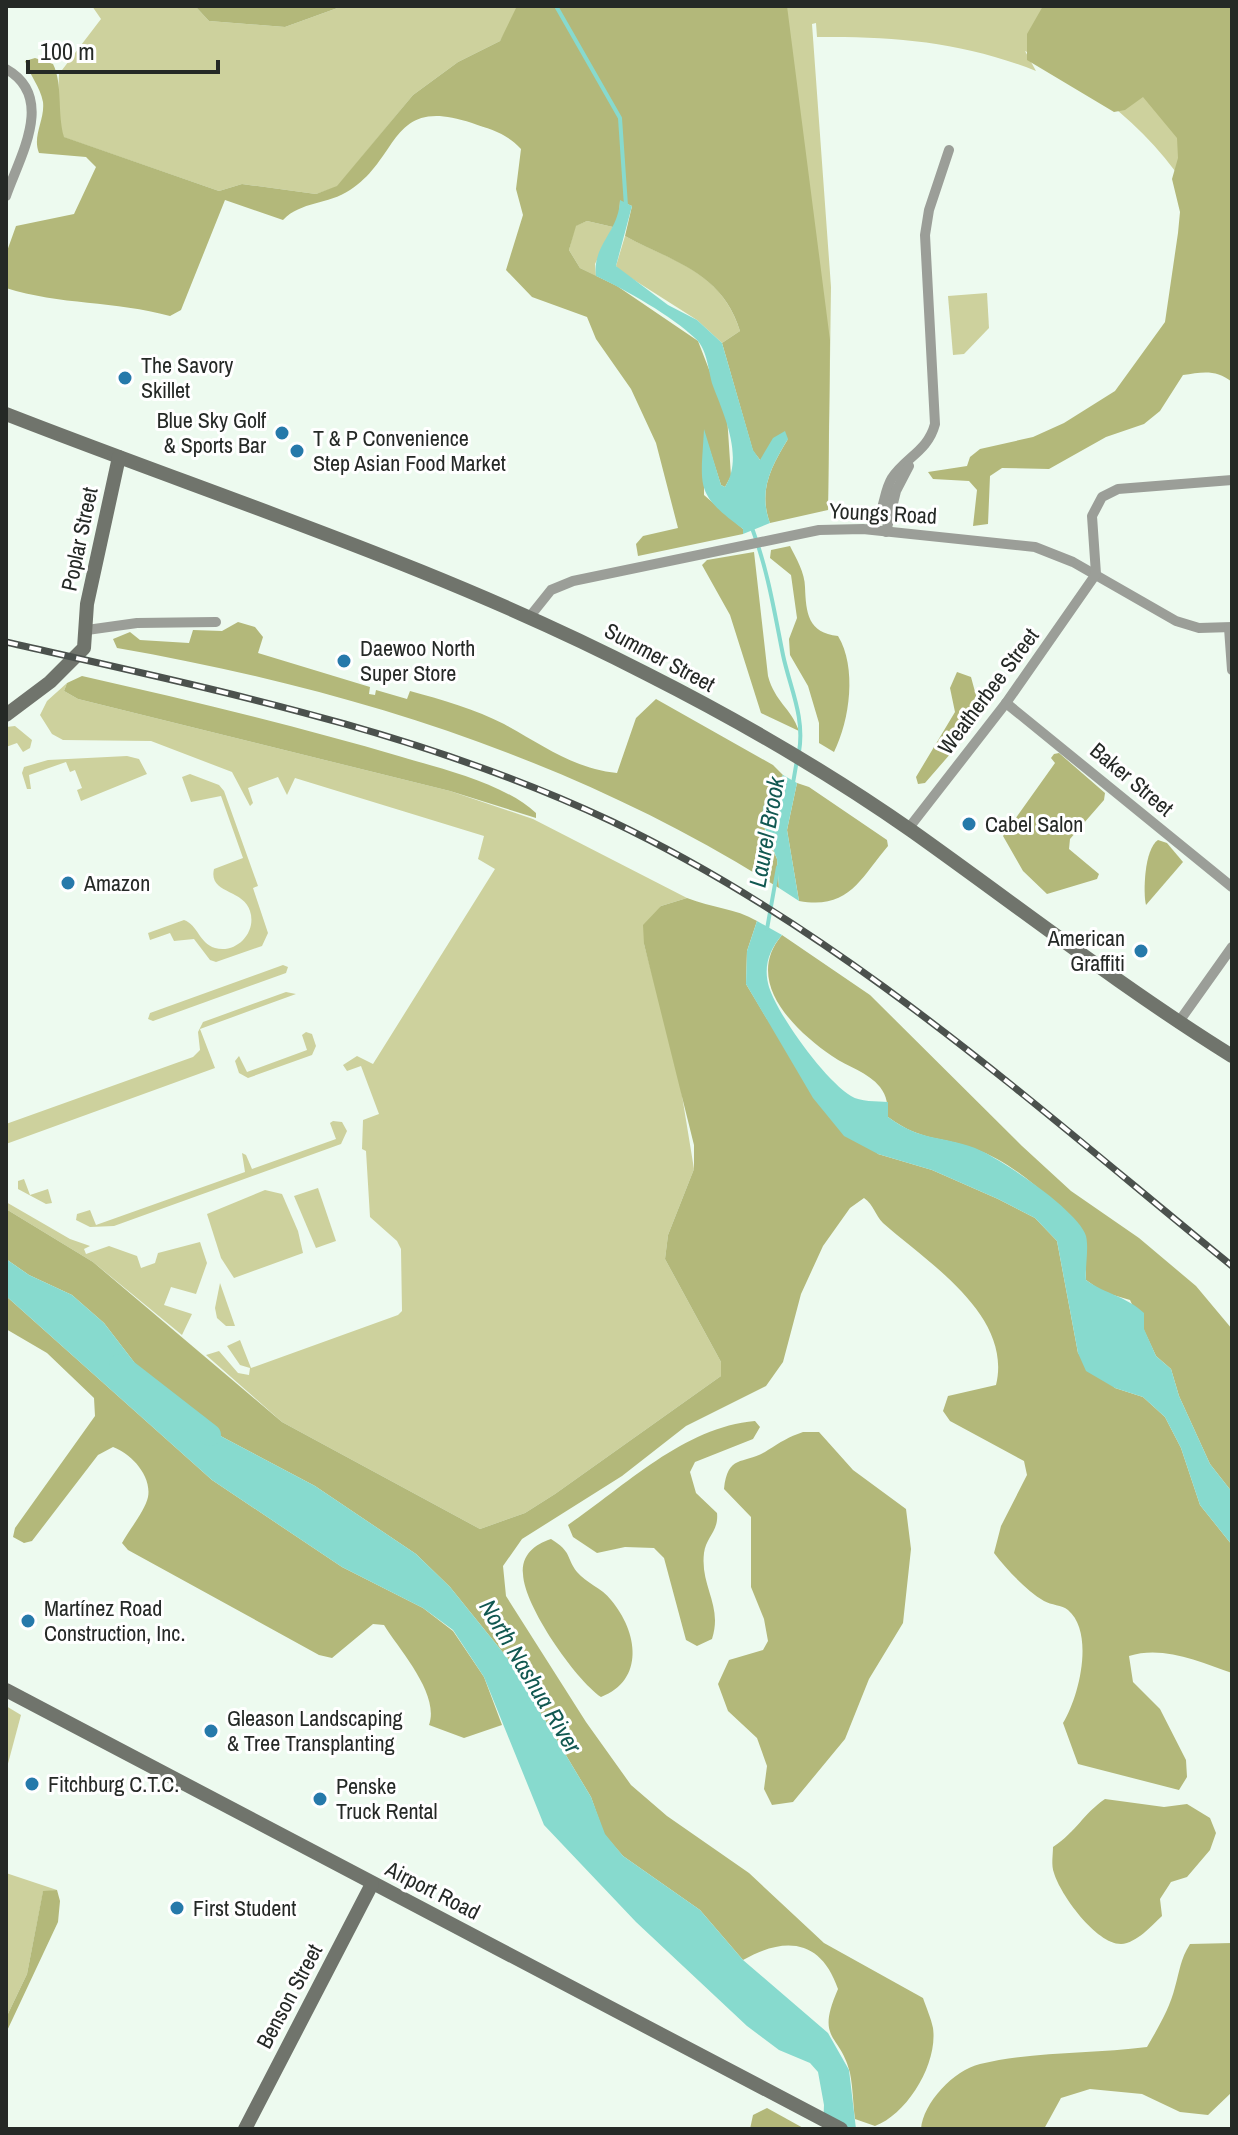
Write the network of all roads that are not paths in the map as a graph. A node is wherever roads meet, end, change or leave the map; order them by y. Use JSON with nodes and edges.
{"nodes":[{"id":1,"x":6,"y":69,"type":"edge"},
{"id":2,"x":949,"y":150,"type":"dead end"},
{"id":3,"x":6,"y":196,"type":"edge"},
{"id":4,"x":6,"y":414,"type":"edge"},
{"id":5,"x":119,"y":457,"type":"junction"},
{"id":6,"x":912,"y":461,"type":"junction"},
{"id":7,"x":1232,"y":480,"type":"edge"},
{"id":8,"x":869,"y":529,"type":"junction"},
{"id":9,"x":886,"y":532,"type":"junction"},
{"id":10,"x":1096,"y":574,"type":"junction"},
{"id":11,"x":531,"y":615,"type":"junction"},
{"id":12,"x":216,"y":622,"type":"dead end"},
{"id":13,"x":1230,"y":627,"type":"edge"},
{"id":14,"x":87,"y":630,"type":"junction"},
{"id":15,"x":1232,"y":670,"type":"edge"},
{"id":16,"x":1006,"y":703,"type":"junction"},
{"id":17,"x":6,"y":715,"type":"edge"},
{"id":18,"x":908,"y":829,"type":"junction"},
{"id":19,"x":1232,"y":887,"type":"edge"},
{"id":20,"x":1232,"y":947,"type":"edge"},
{"id":21,"x":1178,"y":1023,"type":"junction"},
{"id":22,"x":1232,"y":1056,"type":"edge"},
{"id":23,"x":6,"y":1690,"type":"edge"},
{"id":24,"x":372,"y":1884,"type":"junction"},
{"id":25,"x":245,"y":2129,"type":"edge"},
{"id":26,"x":841,"y":2129,"type":"edge"}],
"edges":[{"from":1,"to":3,"type":"street"},
{"from":2,"to":6,"type":"street"},
{"from":4,"to":5,"type":"main road","name":"Summer Street"},
{"from":5,"to":11,"type":"main road","name":"Summer Street"},
{"from":5,"to":14,"type":"main road","name":"Poplar Street"},
{"from":6,"to":8,"type":"street"},
{"from":6,"to":9,"type":"street"},
{"from":7,"to":10,"type":"street"},
{"from":8,"to":9,"type":"street","name":"Youngs Road"},
{"from":8,"to":11,"type":"street","name":"Youngs Road"},
{"from":9,"to":10,"type":"street","name":"Youngs Road"},
{"from":10,"to":13,"type":"street","name":"Youngs Road"},
{"from":10,"to":16,"type":"street","name":"Weatherbee Street"},
{"from":11,"to":18,"type":"main road","name":"Summer Street"},
{"from":12,"to":14,"type":"street"},
{"from":13,"to":15,"type":"street"},
{"from":14,"to":17,"type":"main road"},
{"from":16,"to":18,"type":"street","name":"Weatherbee Street"},
{"from":16,"to":19,"type":"street","name":"Baker Street"},
{"from":18,"to":21,"type":"main road","name":"Summer Street"},
{"from":20,"to":21,"type":"street"},
{"from":21,"to":22,"type":"main road","name":"Summer Street"},
{"from":23,"to":24,"type":"main road","name":"Airport Road"},
{"from":24,"to":25,"type":"main road","name":"Benson Street"},
{"from":24,"to":26,"type":"main road","name":"Airport Road"}]}
